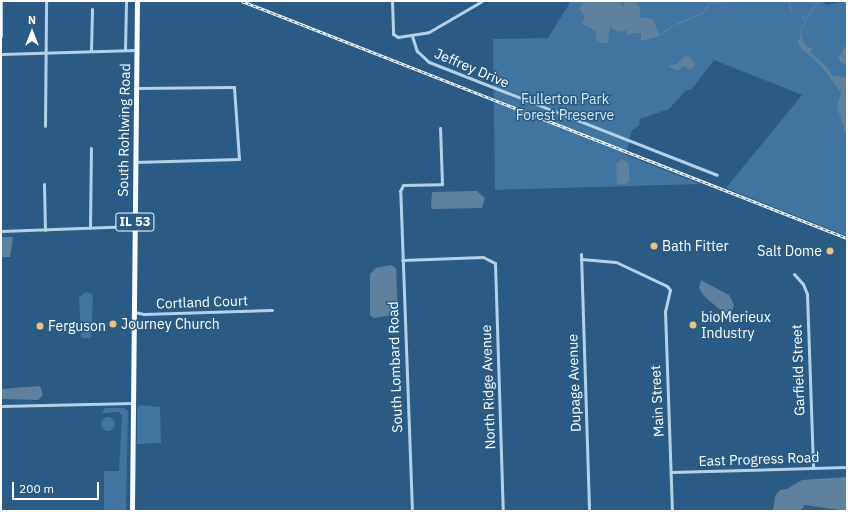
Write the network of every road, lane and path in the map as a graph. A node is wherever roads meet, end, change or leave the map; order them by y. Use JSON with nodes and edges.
{"nodes":[{"id":1,"x":1,"y":1,"type":"edge"},
{"id":2,"x":46,"y":1,"type":"edge"},
{"id":3,"x":126,"y":1,"type":"edge"},
{"id":4,"x":137,"y":1,"type":"edge"},
{"id":5,"x":392,"y":1,"type":"edge"},
{"id":6,"x":482,"y":1,"type":"edge"},
{"id":7,"x":92,"y":9,"type":"dead end"},
{"id":8,"x":1,"y":36,"type":"edge"},
{"id":9,"x":412,"y":36,"type":"junction"},
{"id":10,"x":125,"y":50,"type":"junction"},
{"id":11,"x":136,"y":50,"type":"junction"},
{"id":12,"x":91,"y":52,"type":"junction"},
{"id":13,"x":1,"y":54,"type":"edge"},
{"id":14,"x":46,"y":54,"type":"junction"},
{"id":15,"x":136,"y":88,"type":"junction"},
{"id":16,"x":45,"y":126,"type":"dead end"},
{"id":17,"x":440,"y":128,"type":"dead end"},
{"id":18,"x":91,"y":148,"type":"dead end"},
{"id":19,"x":135,"y":162,"type":"junction"},
{"id":20,"x":717,"y":175,"type":"dead end"},
{"id":21,"x":44,"y":184,"type":"dead end"},
{"id":22,"x":135,"y":226,"type":"junction"},
{"id":23,"x":90,"y":228,"type":"junction"},
{"id":24,"x":45,"y":230,"type":"junction"},
{"id":25,"x":1,"y":231,"type":"edge"},
{"id":26,"x":581,"y":254,"type":"dead end"},
{"id":27,"x":582,"y":259,"type":"junction"},
{"id":28,"x":402,"y":260,"type":"junction"},
{"id":29,"x":794,"y":274,"type":"dead end"},
{"id":30,"x":272,"y":310,"type":"dead end"},
{"id":31,"x":134,"y":312,"type":"junction"},
{"id":32,"x":133,"y":403,"type":"junction"},
{"id":33,"x":1,"y":406,"type":"edge"},
{"id":34,"x":847,"y":467,"type":"edge"},
{"id":35,"x":813,"y":468,"type":"junction"},
{"id":36,"x":671,"y":472,"type":"junction"},
{"id":37,"x":132,"y":511,"type":"edge"},
{"id":38,"x":412,"y":511,"type":"edge"},
{"id":39,"x":503,"y":511,"type":"edge"},
{"id":40,"x":589,"y":511,"type":"edge"},
{"id":41,"x":672,"y":511,"type":"edge"}],
"edges":[{"from":1,"to":8,"type":"street"},
{"from":2,"to":14,"type":"street"},
{"from":3,"to":10,"type":"street"},
{"from":4,"to":11,"type":"main road","name":"South Rohlwing Road","number":"IL 53"},
{"from":5,"to":9,"type":"street","name":"Jeffrey Drive"},
{"from":6,"to":9,"type":"street","name":"Jeffrey Drive"},
{"from":7,"to":12,"type":"street"},
{"from":9,"to":20,"type":"street","name":"Jeffrey Drive"},
{"from":10,"to":11,"type":"street"},
{"from":10,"to":12,"type":"street"},
{"from":11,"to":15,"type":"main road","name":"South Rohlwing Road","number":"IL 53"},
{"from":12,"to":14,"type":"street"},
{"from":13,"to":14,"type":"street"},
{"from":14,"to":16,"type":"street"},
{"from":15,"to":19,"type":"main road","name":"South Rohlwing Road","number":"IL 53"},
{"from":15,"to":19,"type":"street"},
{"from":17,"to":28,"type":"street","name":"South Lombard Road"},
{"from":18,"to":23,"type":"street"},
{"from":19,"to":22,"type":"main road","name":"South Rohlwing Road","number":"IL 53"},
{"from":21,"to":24,"type":"street"},
{"from":22,"to":23,"type":"street"},
{"from":22,"to":31,"type":"main road","name":"South Rohlwing Road","number":"IL 53"},
{"from":23,"to":24,"type":"street"},
{"from":24,"to":25,"type":"street"},
{"from":26,"to":27,"type":"street","name":"Dupage Avenue"},
{"from":27,"to":36,"type":"street","name":"Main Street"},
{"from":27,"to":40,"type":"street","name":"Dupage Avenue"},
{"from":28,"to":38,"type":"street","name":"South Lombard Road"},
{"from":28,"to":39,"type":"street","name":"North Ridge Avenue"},
{"from":29,"to":35,"type":"street","name":"Garfield Street"},
{"from":30,"to":31,"type":"street","name":"Cortland Court"},
{"from":31,"to":32,"type":"main road","name":"South Rohlwing Road","number":"IL 53"},
{"from":32,"to":33,"type":"street"},
{"from":32,"to":37,"type":"main road","number":"IL 53"},
{"from":34,"to":35,"type":"street","name":"East Progress Road"},
{"from":35,"to":36,"type":"street","name":"East Progress Road"},
{"from":36,"to":41,"type":"street","name":"Main Street"}]}
